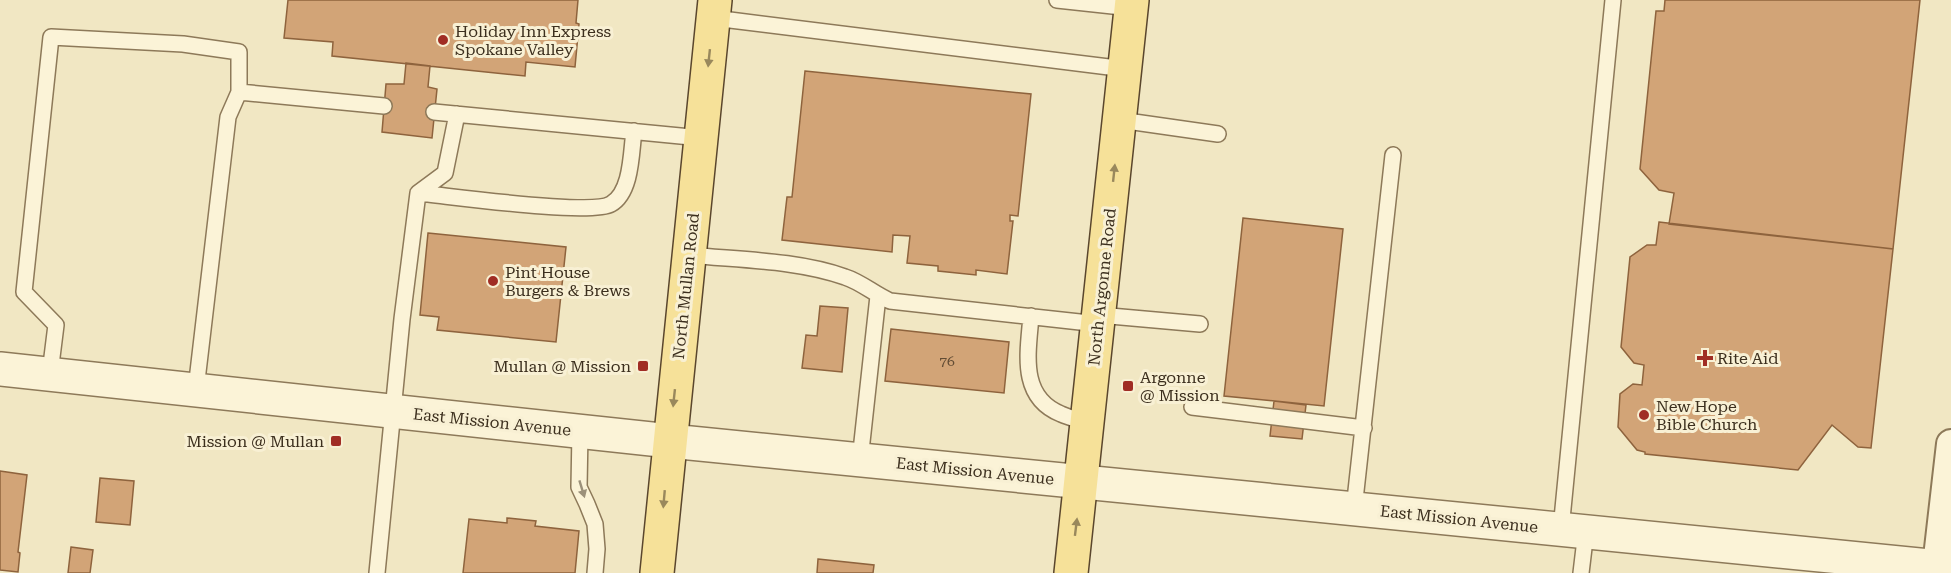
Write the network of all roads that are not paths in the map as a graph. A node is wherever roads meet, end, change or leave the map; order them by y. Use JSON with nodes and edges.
{"nodes":[{"id":1,"x":1057,"y":0,"type":"edge"},
{"id":2,"x":1613,"y":0,"type":"edge"},
{"id":3,"x":1131,"y":4,"type":"edge"},
{"id":4,"x":715,"y":9,"type":"edge"},
{"id":5,"x":1125,"y":69,"type":"junction"},
{"id":6,"x":239,"y":92,"type":"junction"},
{"id":7,"x":384,"y":106,"type":"dead end"},
{"id":8,"x":434,"y":111,"type":"dead end"},
{"id":9,"x":457,"y":114,"type":"junction"},
{"id":10,"x":1119,"y":120,"type":"junction"},
{"id":11,"x":634,"y":131,"type":"junction"},
{"id":12,"x":1218,"y":134,"type":"dead end"},
{"id":13,"x":701,"y":138,"type":"junction"},
{"id":14,"x":1393,"y":154,"type":"dead end"},
{"id":15,"x":418,"y":193,"type":"junction"},
{"id":16,"x":689,"y":255,"type":"junction"},
{"id":17,"x":878,"y":296,"type":"junction"},
{"id":18,"x":1031,"y":316,"type":"junction"},
{"id":19,"x":1099,"y":320,"type":"junction"},
{"id":20,"x":1200,"y":324,"type":"dead end"},
{"id":21,"x":0,"y":369,"type":"edge"},
{"id":22,"x":50,"y":373,"type":"junction"},
{"id":23,"x":196,"y":389,"type":"junction"},
{"id":24,"x":1192,"y":407,"type":"dead end"},
{"id":25,"x":392,"y":411,"type":"junction"},
{"id":26,"x":1088,"y":423,"type":"junction"},
{"id":27,"x":1364,"y":428,"type":"junction"},
{"id":28,"x":580,"y":432,"type":"junction"},
{"id":29,"x":670,"y":441,"type":"junction"},
{"id":30,"x":1951,"y":444,"type":"edge"},
{"id":31,"x":860,"y":460,"type":"junction"},
{"id":32,"x":1082,"y":482,"type":"junction"},
{"id":33,"x":1354,"y":509,"type":"junction"},
{"id":34,"x":1573,"y":530,"type":"junction"},
{"id":35,"x":1944,"y":567,"type":"edge"},
{"id":36,"x":377,"y":573,"type":"edge"},
{"id":37,"x":595,"y":573,"type":"edge"},
{"id":38,"x":657,"y":573,"type":"edge"},
{"id":39,"x":1071,"y":573,"type":"edge"},
{"id":40,"x":1581,"y":573,"type":"edge"}],
"edges":[{"from":1,"to":3,"type":"lane"},
{"from":2,"to":34,"type":"lane"},
{"from":3,"to":5,"type":"main road","name":"North Argonne Road"},
{"from":4,"to":5,"type":"lane"},
{"from":4,"to":13,"type":"main road","name":"North Mullan Road","one_way":true},
{"from":5,"to":10,"type":"main road","name":"North Argonne Road"},
{"from":6,"to":7,"type":"lane"},
{"from":6,"to":22,"type":"lane"},
{"from":6,"to":23,"type":"lane"},
{"from":8,"to":9,"type":"lane"},
{"from":9,"to":11,"type":"lane"},
{"from":9,"to":15,"type":"lane"},
{"from":10,"to":12,"type":"lane"},
{"from":19,"to":10,"type":"main road","name":"North Argonne Road","one_way":true},
{"from":11,"to":13,"type":"lane"},
{"from":11,"to":15,"type":"lane"},
{"from":13,"to":16,"type":"main road","name":"North Mullan Road"},
{"from":14,"to":27,"type":"lane"},
{"from":15,"to":25,"type":"lane"},
{"from":16,"to":17,"type":"lane"},
{"from":16,"to":29,"type":"main road","name":"North Mullan Road","one_way":true},
{"from":17,"to":18,"type":"lane"},
{"from":17,"to":31,"type":"lane"},
{"from":18,"to":19,"type":"lane"},
{"from":18,"to":26,"type":"lane"},
{"from":19,"to":20,"type":"lane"},
{"from":19,"to":26,"type":"main road","name":"North Argonne Road"},
{"from":21,"to":22,"type":"street","name":"East Mission Avenue"},
{"from":22,"to":23,"type":"street","name":"East Mission Avenue"},
{"from":23,"to":25,"type":"street","name":"East Mission Avenue"},
{"from":24,"to":27,"type":"lane"},
{"from":25,"to":28,"type":"street","name":"East Mission Avenue"},
{"from":25,"to":36,"type":"lane"},
{"from":26,"to":32,"type":"main road","name":"North Argonne Road"},
{"from":27,"to":33,"type":"lane"},
{"from":28,"to":29,"type":"street","name":"East Mission Avenue"},
{"from":28,"to":37,"type":"lane","one_way":true},
{"from":29,"to":31,"type":"street","name":"East Mission Avenue"},
{"from":29,"to":38,"type":"main road","name":"North Mullan Road","one_way":true},
{"from":30,"to":35,"type":"street"},
{"from":31,"to":32,"type":"street","name":"East Mission Avenue"},
{"from":32,"to":33,"type":"street","name":"East Mission Avenue"},
{"from":39,"to":32,"type":"main road","name":"North Argonne Road","one_way":true},
{"from":33,"to":34,"type":"street","name":"East Mission Avenue"},
{"from":34,"to":35,"type":"street","name":"East Mission Avenue"},
{"from":34,"to":40,"type":"lane"}]}
